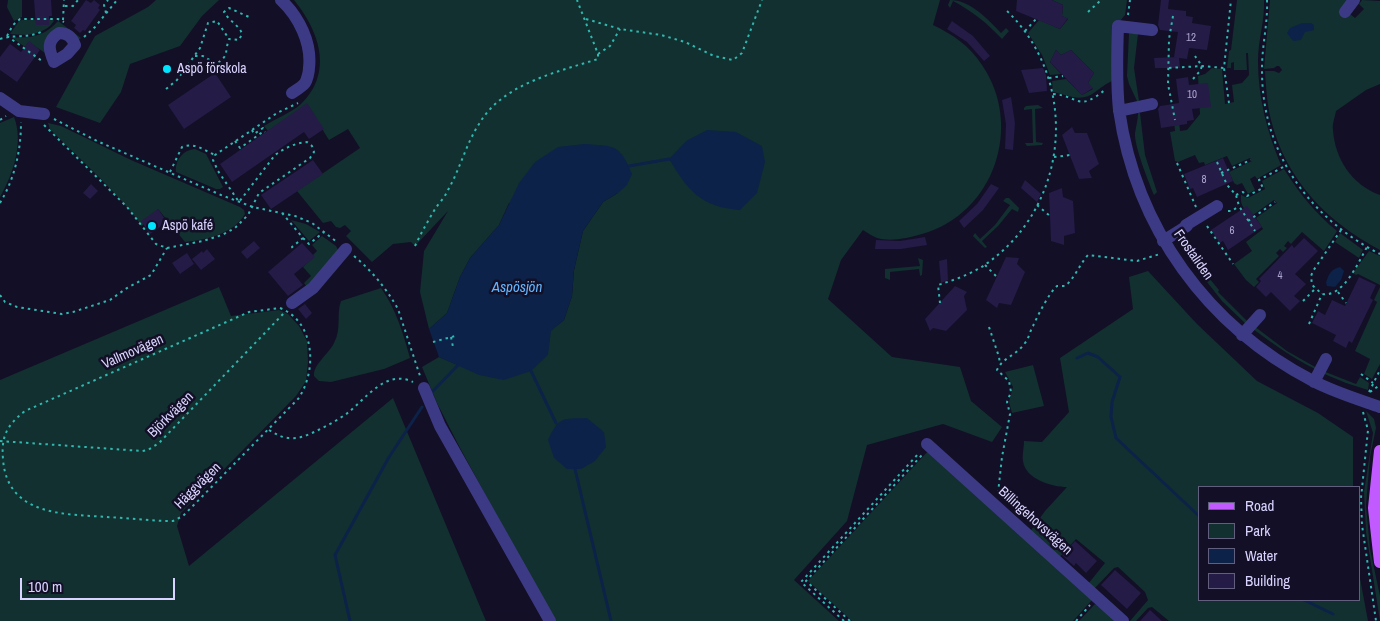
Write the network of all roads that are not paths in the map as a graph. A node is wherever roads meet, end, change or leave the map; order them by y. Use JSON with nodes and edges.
{"nodes":[{"id":1,"x":281,"y":0,"type":"edge"},
{"id":2,"x":1354,"y":0,"type":"edge"},
{"id":3,"x":1345,"y":12,"type":"dead end"},
{"id":4,"x":1152,"y":30,"type":"dead end"},
{"id":5,"x":292,"y":93,"type":"dead end"},
{"id":6,"x":0,"y":98,"type":"edge"},
{"id":7,"x":1152,"y":104,"type":"dead end"},
{"id":8,"x":1119,"y":111,"type":"junction"},
{"id":9,"x":38,"y":114,"type":"road end"},
{"id":10,"x":1221,"y":207,"type":"road end"},
{"id":11,"x":1166,"y":245,"type":"junction"},
{"id":12,"x":346,"y":248,"type":"road end"},
{"id":13,"x":289,"y":307,"type":"road end"},
{"id":14,"x":1260,"y":315,"type":"dead end"},
{"id":15,"x":1242,"y":334,"type":"junction"},
{"id":16,"x":1326,"y":359,"type":"dead end"},
{"id":17,"x":1314,"y":382,"type":"junction"},
{"id":18,"x":424,"y":388,"type":"road end"},
{"id":19,"x":1380,"y":407,"type":"edge"},
{"id":20,"x":928,"y":445,"type":"road end"},
{"id":21,"x":1380,"y":451,"type":"edge"},
{"id":22,"x":1380,"y":562,"type":"edge"},
{"id":23,"x":550,"y":621,"type":"edge"},
{"id":24,"x":1123,"y":621,"type":"edge"}],
"edges":[{"from":1,"to":5,"type":"street"},
{"from":2,"to":3,"type":"street"},
{"from":4,"to":8,"type":"street","name":"Frostaliden"},
{"from":6,"to":9,"type":"street"},
{"from":7,"to":8,"type":"street"},
{"from":8,"to":11,"type":"street","name":"Frostaliden"},
{"from":10,"to":11,"type":"street"},
{"from":11,"to":15,"type":"street","name":"Frostaliden"},
{"from":12,"to":13,"type":"street"},
{"from":14,"to":15,"type":"street"},
{"from":15,"to":17,"type":"street","name":"Frostaliden"},
{"from":16,"to":17,"type":"street"},
{"from":17,"to":19,"type":"street","name":"Frostaliden"},
{"from":18,"to":23,"type":"street"},
{"from":20,"to":24,"type":"street","name":"Billingehovsvägen"},
{"from":21,"to":22,"type":"main road"}]}
